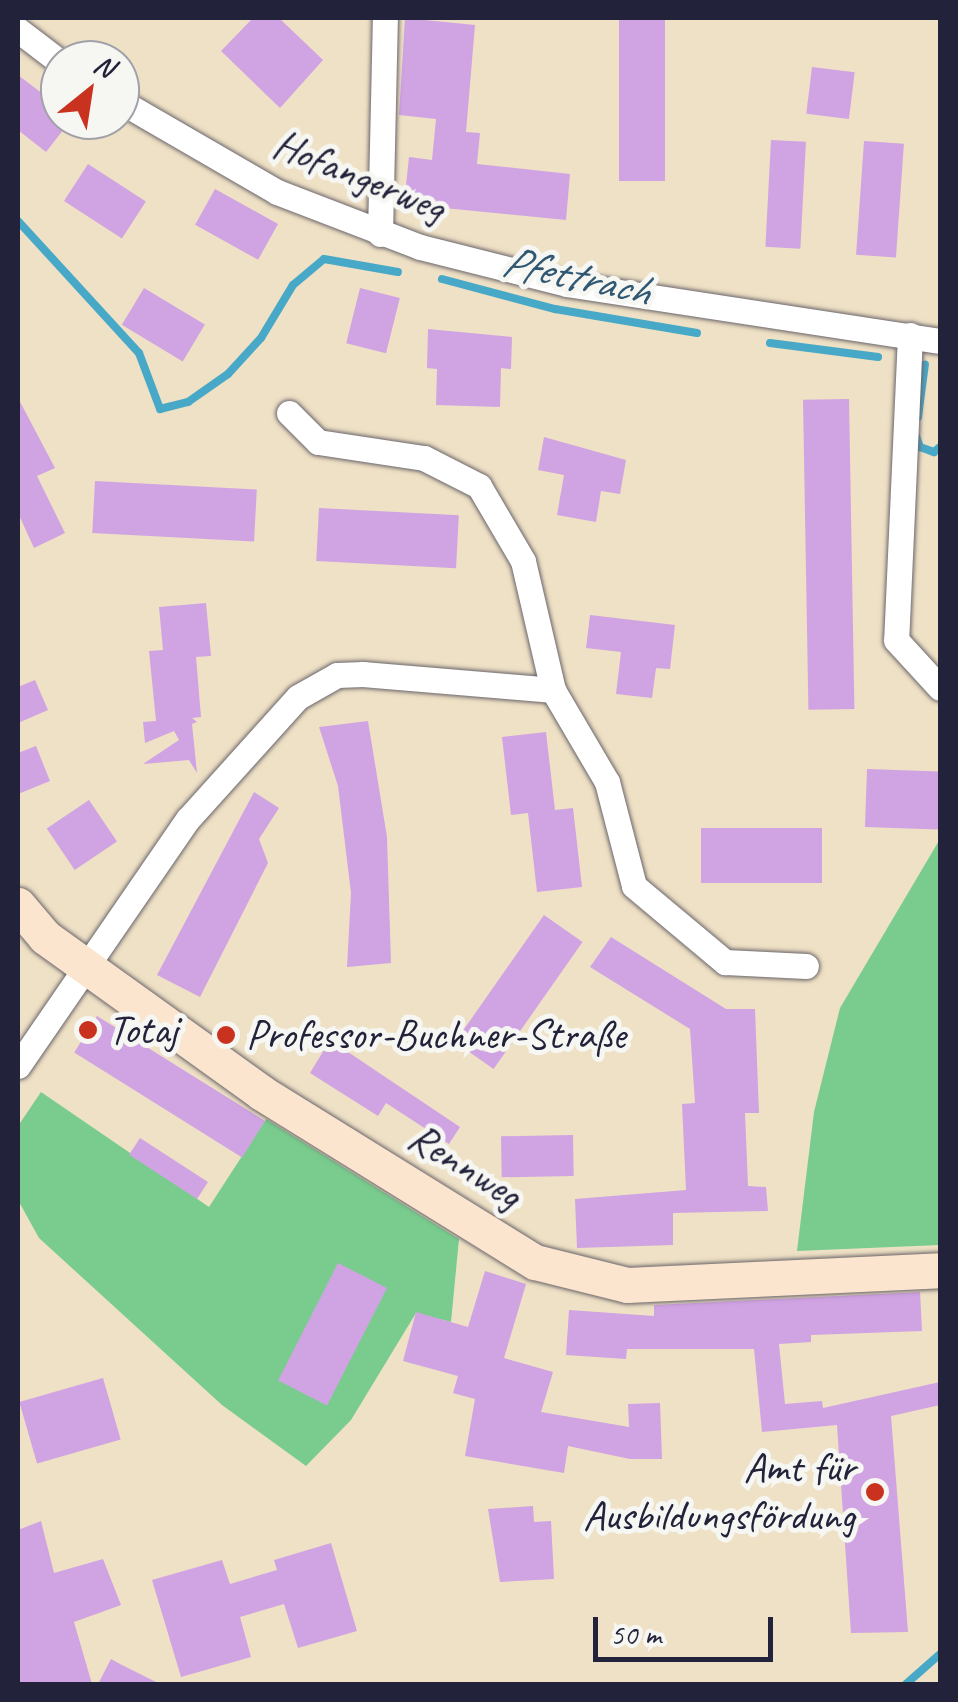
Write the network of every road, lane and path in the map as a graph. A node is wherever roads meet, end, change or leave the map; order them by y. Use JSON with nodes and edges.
{"nodes":[{"id":1,"x":384,"y":18,"type":"edge"},
{"id":2,"x":18,"y":30,"type":"edge"},
{"id":3,"x":40,"y":47,"type":"edge"},
{"id":4,"x":140,"y":113,"type":"edge"},
{"id":5,"x":380,"y":234,"type":"junction"},
{"id":6,"x":910,"y":335,"type":"junction"},
{"id":7,"x":940,"y":341,"type":"edge"},
{"id":8,"x":289,"y":413,"type":"dead end"},
{"id":9,"x":940,"y":688,"type":"edge"},
{"id":10,"x":553,"y":690,"type":"junction"},
{"id":11,"x":18,"y":905,"type":"edge"},
{"id":12,"x":806,"y":966,"type":"dead end"},
{"id":13,"x":86,"y":967,"type":"junction"},
{"id":14,"x":18,"y":1066,"type":"edge"},
{"id":15,"x":940,"y":1270,"type":"edge"}],
"edges":[{"from":1,"to":5,"type":"street"},
{"from":2,"to":3,"type":"street"},
{"from":4,"to":5,"type":"street","name":"Hofangerweg"},
{"from":5,"to":6,"type":"street","name":"Hofangerweg"},
{"from":6,"to":7,"type":"street","name":"Hofangerweg"},
{"from":6,"to":9,"type":"street"},
{"from":8,"to":10,"type":"street"},
{"from":10,"to":12,"type":"street"},
{"from":10,"to":13,"type":"street"},
{"from":11,"to":13,"type":"main road","name":"Rennweg"},
{"from":13,"to":14,"type":"street"},
{"from":13,"to":15,"type":"main road","name":"Rennweg"}]}
